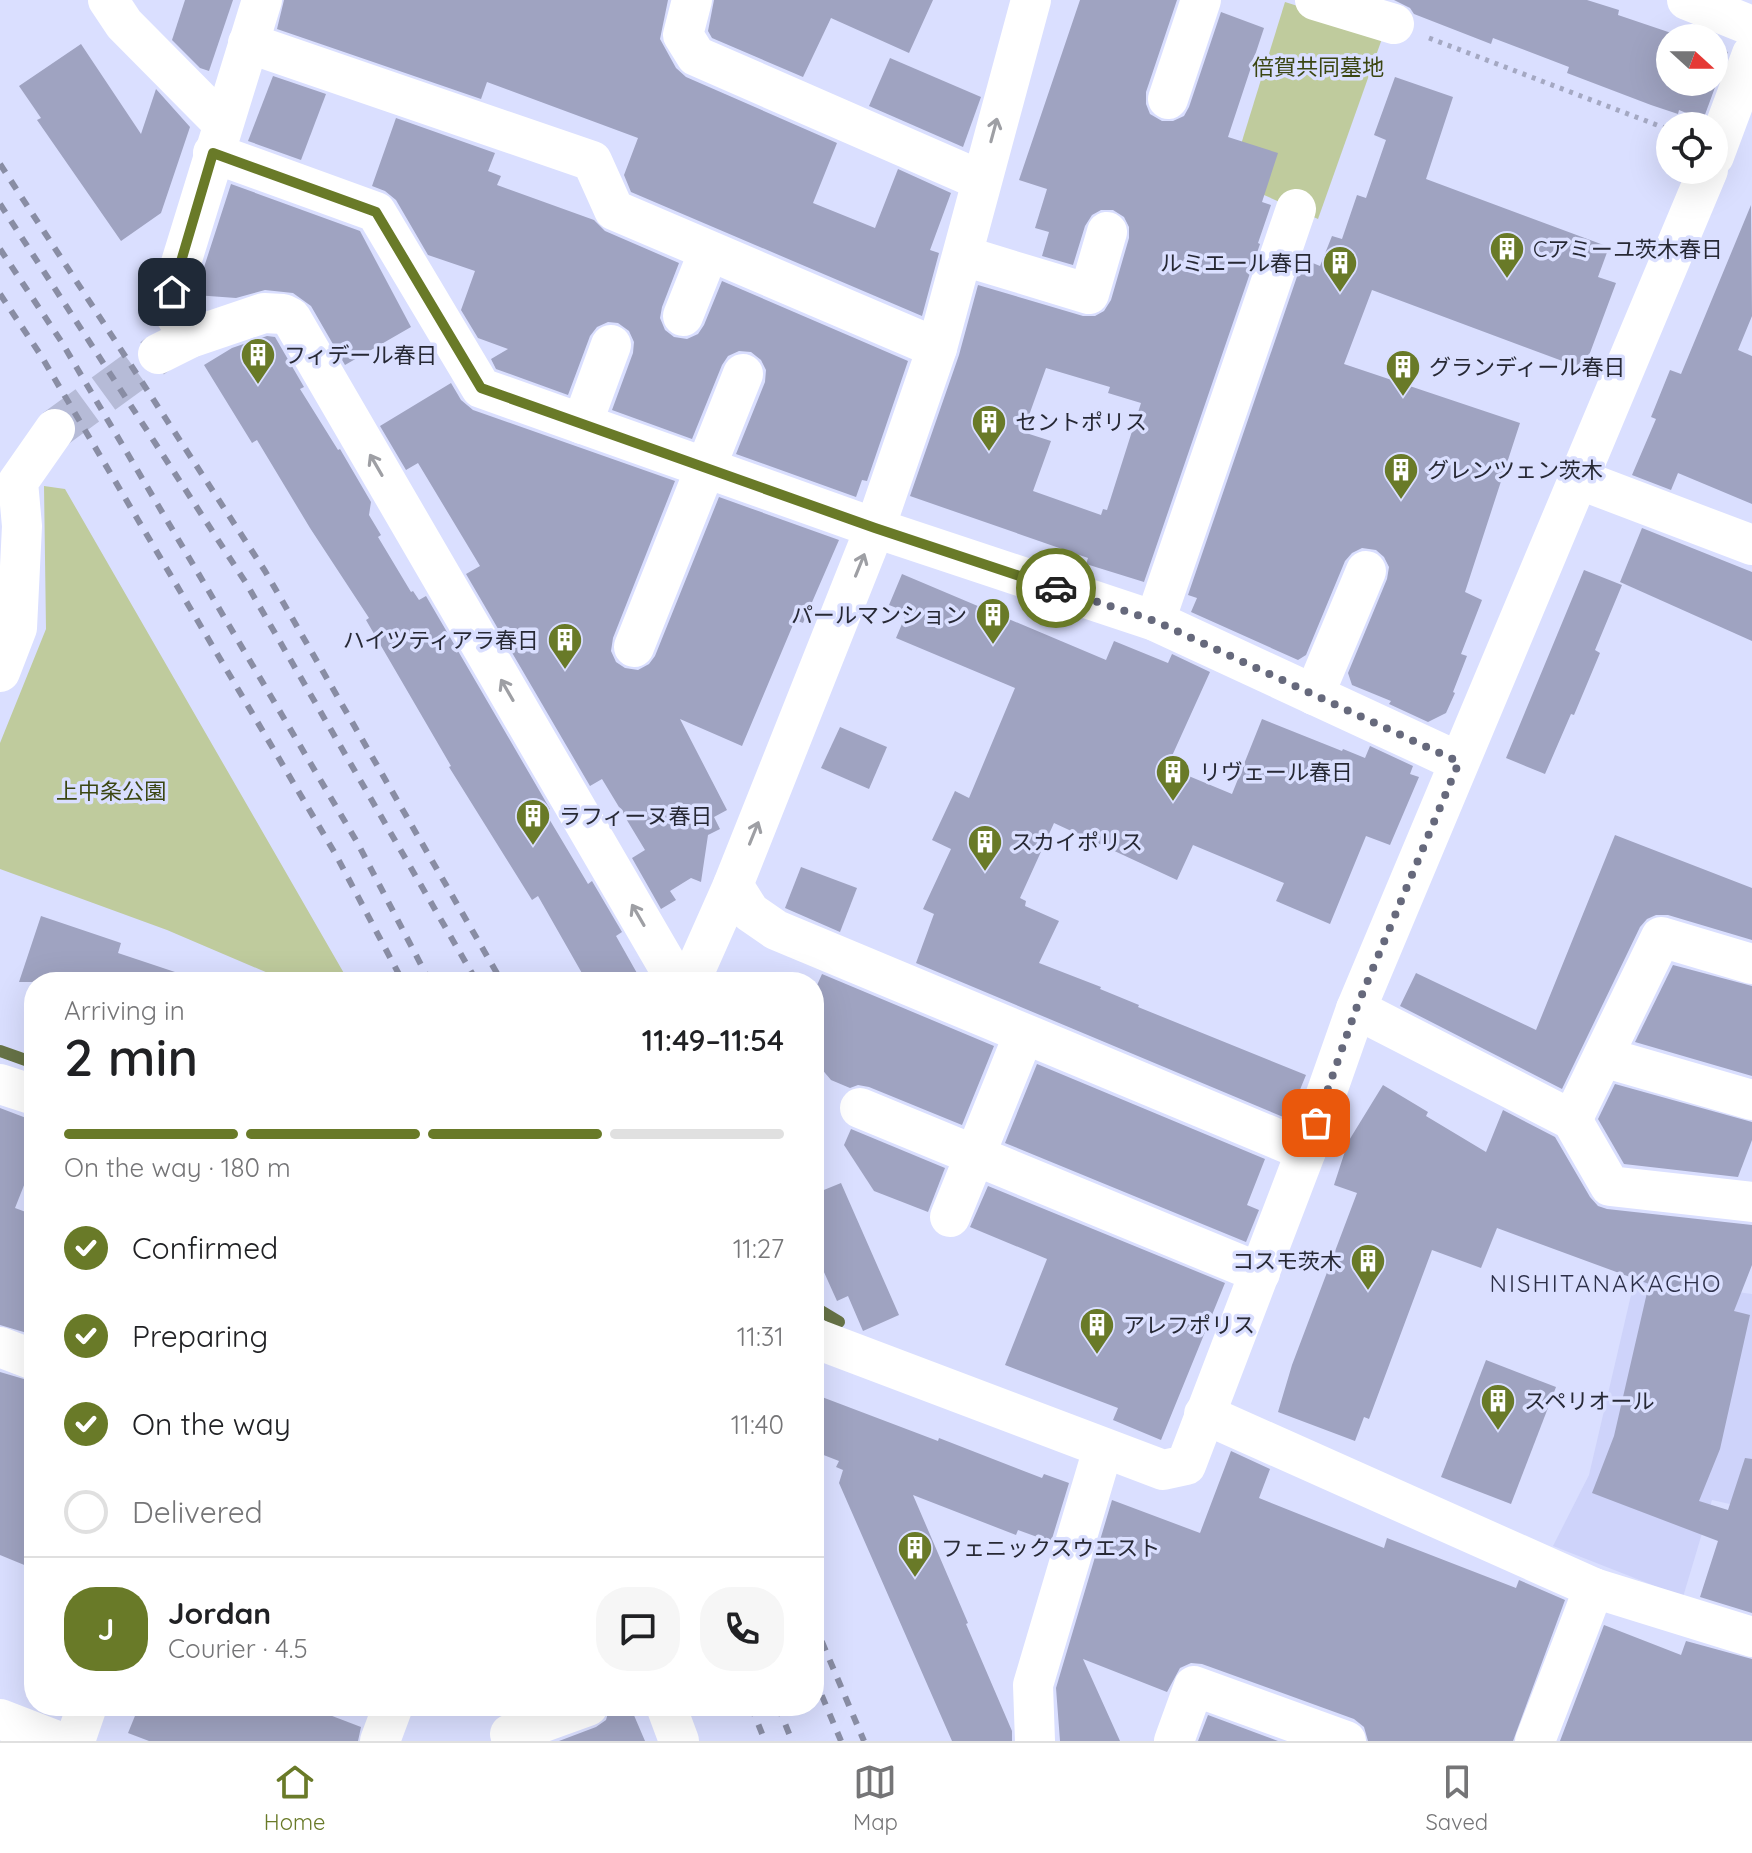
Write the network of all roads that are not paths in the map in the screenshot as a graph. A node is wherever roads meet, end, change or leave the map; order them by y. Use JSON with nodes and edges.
{"nodes":[{"id":1,"x":108,"y":0,"type":"edge"},
{"id":2,"x":262,"y":0,"type":"edge"},
{"id":3,"x":692,"y":0,"type":"edge"},
{"id":4,"x":1031,"y":0,"type":"edge"},
{"id":5,"x":1201,"y":0,"type":"edge"},
{"id":6,"x":1315,"y":0,"type":"edge"},
{"id":7,"x":1708,"y":4,"type":"edge"},
{"id":8,"x":1394,"y":24,"type":"road end"},
{"id":9,"x":1752,"y":26,"type":"edge"},
{"id":10,"x":248,"y":43,"type":"junction"},
{"id":11,"x":1752,"y":54,"type":"edge"},
{"id":12,"x":1168,"y":99,"type":"dead end"},
{"id":13,"x":1728,"y":118,"type":"edge"},
{"id":14,"x":218,"y":138,"type":"junction"},
{"id":15,"x":980,"y":180,"type":"junction"},
{"id":16,"x":1702,"y":184,"type":"edge"},
{"id":17,"x":1296,"y":209,"type":"dead end"},
{"id":18,"x":1107,"y":232,"type":"dead end"},
{"id":19,"x":709,"y":251,"type":"junction"},
{"id":20,"x":964,"y":256,"type":"junction"},
{"id":21,"x":683,"y":316,"type":"dead end"},
{"id":22,"x":611,"y":345,"type":"dead end"},
{"id":23,"x":937,"y":348,"type":"junction"},
{"id":24,"x":743,"y":374,"type":"dead end"},
{"id":25,"x":582,"y":424,"type":"junction"},
{"id":26,"x":55,"y":429,"type":"tunnel mouth"},
{"id":27,"x":706,"y":468,"type":"junction"},
{"id":28,"x":1578,"y":479,"type":"junction"},
{"id":29,"x":9,"y":481,"type":"edge"},
{"id":30,"x":875,"y":528,"type":"junction"},
{"id":31,"x":1752,"y":545,"type":"edge"},
{"id":32,"x":1366,"y":571,"type":"dead end"},
{"id":33,"x":1155,"y":621,"type":"junction"},
{"id":34,"x":634,"y":647,"type":"dead end"},
{"id":35,"x":0,"y":672,"type":"edge"},
{"id":36,"x":1314,"y":695,"type":"junction"},
{"id":37,"x":1459,"y":762,"type":"junction"},
{"id":38,"x":733,"y":885,"type":"junction"},
{"id":39,"x":1752,"y":964,"type":"edge"},
{"id":40,"x":671,"y":972,"type":"edge"},
{"id":41,"x":694,"y":972,"type":"edge"},
{"id":42,"x":1356,"y":1009,"type":"junction"},
{"id":43,"x":1024,"y":1034,"type":"junction"},
{"id":44,"x":1603,"y":1057,"type":"junction"},
{"id":45,"x":0,"y":1084,"type":"edge"},
{"id":46,"x":24,"y":1092,"type":"edge"},
{"id":47,"x":1752,"y":1100,"type":"edge"},
{"id":48,"x":860,"y":1108,"type":"dead end"},
{"id":49,"x":1572,"y":1120,"type":"junction"},
{"id":50,"x":1306,"y":1151,"type":"junction"},
{"id":51,"x":974,"y":1155,"type":"junction"},
{"id":52,"x":1752,"y":1202,"type":"edge"},
{"id":53,"x":950,"y":1217,"type":"dead end"},
{"id":54,"x":1260,"y":1273,"type":"junction"},
{"id":55,"x":824,"y":1342,"type":"edge"},
{"id":56,"x":0,"y":1347,"type":"edge"},
{"id":57,"x":24,"y":1356,"type":"edge"},
{"id":58,"x":1204,"y":1414,"type":"junction"},
{"id":59,"x":1103,"y":1449,"type":"junction"},
{"id":60,"x":1594,"y":1588,"type":"junction"},
{"id":61,"x":1752,"y":1637,"type":"edge"},
{"id":62,"x":84,"y":1716,"type":"edge"},
{"id":63,"x":389,"y":1716,"type":"edge"},
{"id":64,"x":549,"y":1716,"type":"edge"},
{"id":65,"x":670,"y":1716,"type":"edge"},
{"id":66,"x":0,"y":1719,"type":"edge"},
{"id":67,"x":507,"y":1727,"type":"edge"},
{"id":68,"x":57,"y":1741,"type":"edge"},
{"id":69,"x":75,"y":1741,"type":"edge"},
{"id":70,"x":380,"y":1741,"type":"edge"},
{"id":71,"x":679,"y":1741,"type":"edge"},
{"id":72,"x":1035,"y":1741,"type":"edge"},
{"id":73,"x":1174,"y":1741,"type":"edge"},
{"id":74,"x":1346,"y":1741,"type":"edge"},
{"id":75,"x":1535,"y":1741,"type":"edge"}],
"edges":[{"from":1,"to":14,"type":"street"},
{"from":2,"to":10,"type":"street"},
{"from":3,"to":15,"type":"street"},
{"from":15,"to":4,"type":"street","one_way":true},
{"from":5,"to":12,"type":"street"},
{"from":6,"to":8,"type":"street"},
{"from":7,"to":9,"type":"street"},
{"from":10,"to":14,"type":"street"},
{"from":10,"to":19,"type":"street"},
{"from":11,"to":13,"type":"street"},
{"from":14,"to":25,"type":"street"},
{"from":40,"to":14,"type":"street","one_way":true},
{"from":15,"to":20,"type":"street"},
{"from":16,"to":28,"type":"street"},
{"from":17,"to":33,"type":"street"},
{"from":18,"to":20,"type":"street"},
{"from":19,"to":21,"type":"street"},
{"from":19,"to":23,"type":"street"},
{"from":20,"to":23,"type":"street"},
{"from":22,"to":25,"type":"street"},
{"from":23,"to":30,"type":"street"},
{"from":24,"to":27,"type":"street"},
{"from":25,"to":27,"type":"street"},
{"from":26,"to":29,"type":"street"},
{"from":27,"to":30,"type":"street"},
{"from":27,"to":34,"type":"street"},
{"from":28,"to":31,"type":"street"},
{"from":28,"to":37,"type":"street"},
{"from":29,"to":35,"type":"street"},
{"from":30,"to":33,"type":"street"},
{"from":38,"to":30,"type":"street","one_way":true},
{"from":32,"to":36,"type":"street"},
{"from":33,"to":36,"type":"street"},
{"from":36,"to":37,"type":"street"},
{"from":37,"to":42,"type":"street"},
{"from":38,"to":41,"type":"street"},
{"from":38,"to":43,"type":"street"},
{"from":39,"to":44,"type":"street"},
{"from":42,"to":49,"type":"street"},
{"from":42,"to":50,"type":"street"},
{"from":43,"to":50,"type":"street"},
{"from":43,"to":51,"type":"street"},
{"from":44,"to":47,"type":"street"},
{"from":44,"to":49,"type":"street"},
{"from":45,"to":46,"type":"street"},
{"from":48,"to":51,"type":"street"},
{"from":49,"to":52,"type":"street"},
{"from":50,"to":54,"type":"street"},
{"from":51,"to":53,"type":"street"},
{"from":51,"to":54,"type":"street"},
{"from":54,"to":58,"type":"street"},
{"from":55,"to":59,"type":"street"},
{"from":56,"to":57,"type":"street"},
{"from":58,"to":59,"type":"street"},
{"from":58,"to":60,"type":"street"},
{"from":59,"to":72,"type":"street"},
{"from":60,"to":61,"type":"street"},
{"from":60,"to":75,"type":"street"},
{"from":62,"to":69,"type":"street"},
{"from":63,"to":70,"type":"street"},
{"from":64,"to":67,"type":"street"},
{"from":65,"to":71,"type":"street"},
{"from":66,"to":68,"type":"street"},
{"from":73,"to":74,"type":"street"}]}
